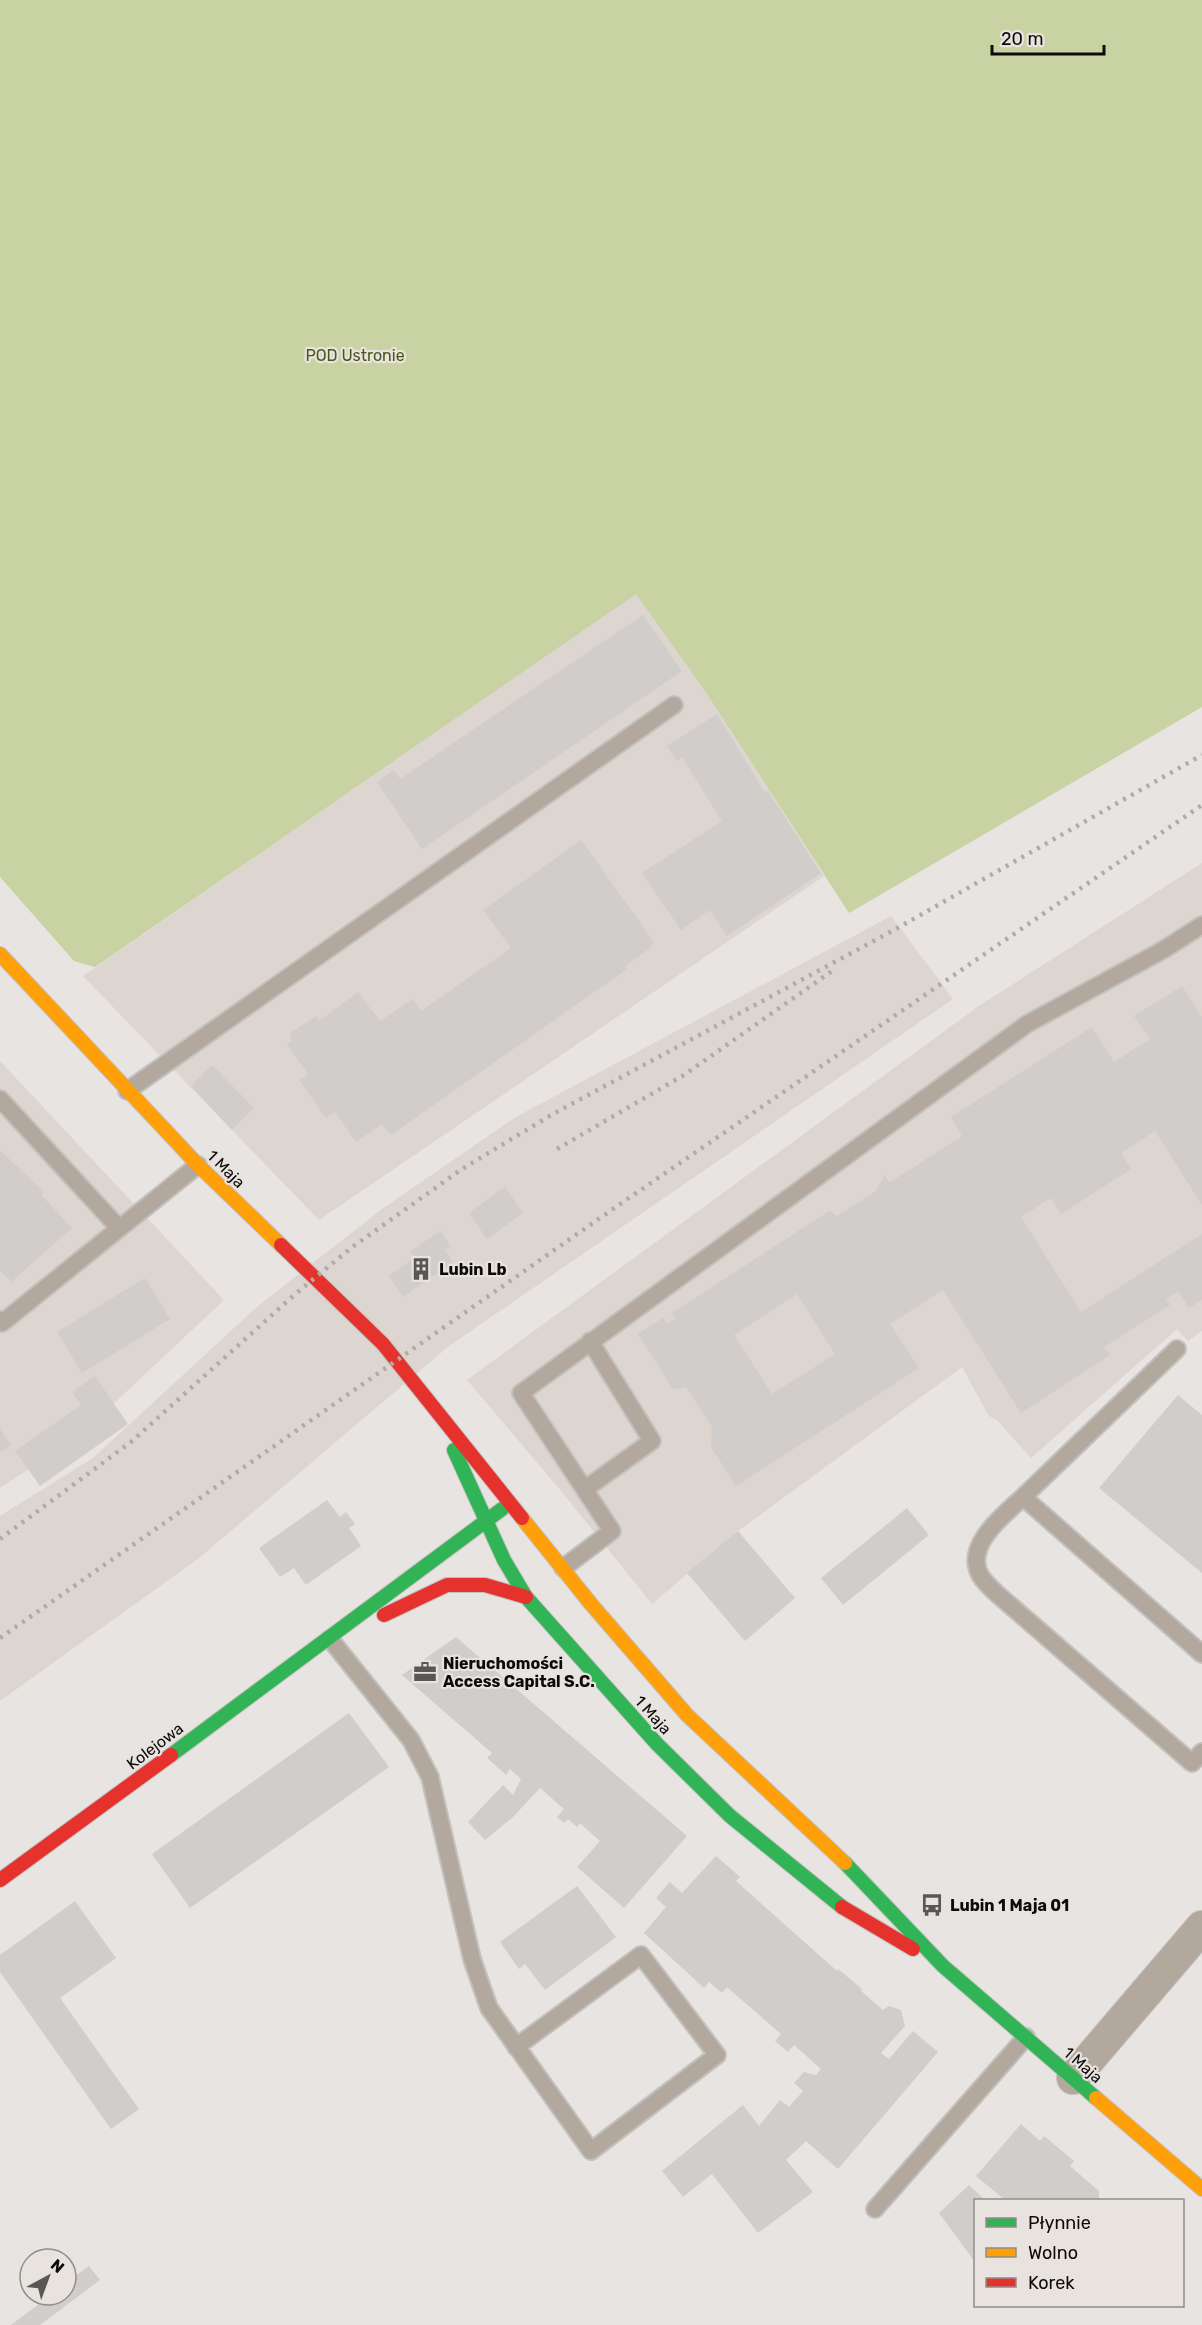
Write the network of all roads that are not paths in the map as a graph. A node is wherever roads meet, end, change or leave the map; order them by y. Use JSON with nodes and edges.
{"nodes":[{"id":1,"x":674,"y":705,"type":"dead end"},
{"id":2,"x":1201,"y":927,"type":"edge"},
{"id":3,"x":0,"y":954,"type":"edge"},
{"id":4,"x":127,"y":1090,"type":"junction"},
{"id":5,"x":0,"y":1099,"type":"edge"},
{"id":6,"x":198,"y":1165,"type":"junction"},
{"id":7,"x":119,"y":1228,"type":"junction"},
{"id":8,"x":0,"y":1320,"type":"edge"},
{"id":9,"x":590,"y":1341,"type":"junction"},
{"id":10,"x":1177,"y":1349,"type":"dead end"},
{"id":11,"x":433,"y":1403,"type":"junction"},
{"id":12,"x":585,"y":1489,"type":"junction"},
{"id":13,"x":1023,"y":1497,"type":"junction"},
{"id":14,"x":511,"y":1503,"type":"junction"},
{"id":15,"x":486,"y":1521,"type":"junction"},
{"id":16,"x":563,"y":1568,"type":"junction"},
{"id":17,"x":526,"y":1597,"type":"junction"},
{"id":18,"x":330,"y":1640,"type":"junction"},
{"id":19,"x":1202,"y":1654,"type":"edge"},
{"id":20,"x":1202,"y":1752,"type":"edge"},
{"id":21,"x":0,"y":1880,"type":"edge"},
{"id":22,"x":1202,"y":1926,"type":"edge"},
{"id":23,"x":943,"y":1966,"type":"junction"},
{"id":24,"x":1026,"y":2037,"type":"junction"},
{"id":25,"x":516,"y":2047,"type":"junction"},
{"id":26,"x":1073,"y":2078,"type":"junction"},
{"id":27,"x":1202,"y":2189,"type":"edge"},
{"id":28,"x":875,"y":2209,"type":"dead end"}],
"edges":[{"from":1,"to":4,"type":"lane"},
{"from":2,"to":9,"type":"lane"},
{"from":3,"to":4,"type":"street","name":"1 Maja"},
{"from":4,"to":6,"type":"street","name":"1 Maja"},
{"from":5,"to":7,"type":"lane"},
{"from":6,"to":7,"type":"lane"},
{"from":6,"to":11,"type":"street","name":"1 Maja"},
{"from":7,"to":8,"type":"lane"},
{"from":9,"to":12,"type":"lane"},
{"from":9,"to":12,"type":"lane"},
{"from":10,"to":13,"type":"lane"},
{"from":11,"to":14,"type":"street","name":"1 Maja"},
{"from":11,"to":15,"type":"street","name":"1 Maja"},
{"from":12,"to":16,"type":"lane"},
{"from":13,"to":19,"type":"lane"},
{"from":13,"to":20,"type":"lane"},
{"from":14,"to":15,"type":"street","name":"Kolejowa"},
{"from":14,"to":16,"type":"street","name":"1 Maja"},
{"from":15,"to":17,"type":"street","name":"1 Maja"},
{"from":15,"to":18,"type":"street","name":"Kolejowa"},
{"from":16,"to":23,"type":"street","name":"1 Maja"},
{"from":17,"to":18,"type":"street","name":"Kolejowa"},
{"from":17,"to":23,"type":"street","name":"1 Maja"},
{"from":18,"to":21,"type":"street","name":"Kolejowa"},
{"from":18,"to":25,"type":"lane"},
{"from":22,"to":26,"type":"street"},
{"from":23,"to":24,"type":"street","name":"1 Maja"},
{"from":24,"to":26,"type":"street","name":"1 Maja"},
{"from":24,"to":28,"type":"lane"},
{"from":25,"to":25,"type":"lane"},
{"from":26,"to":27,"type":"street","name":"1 Maja"}]}
